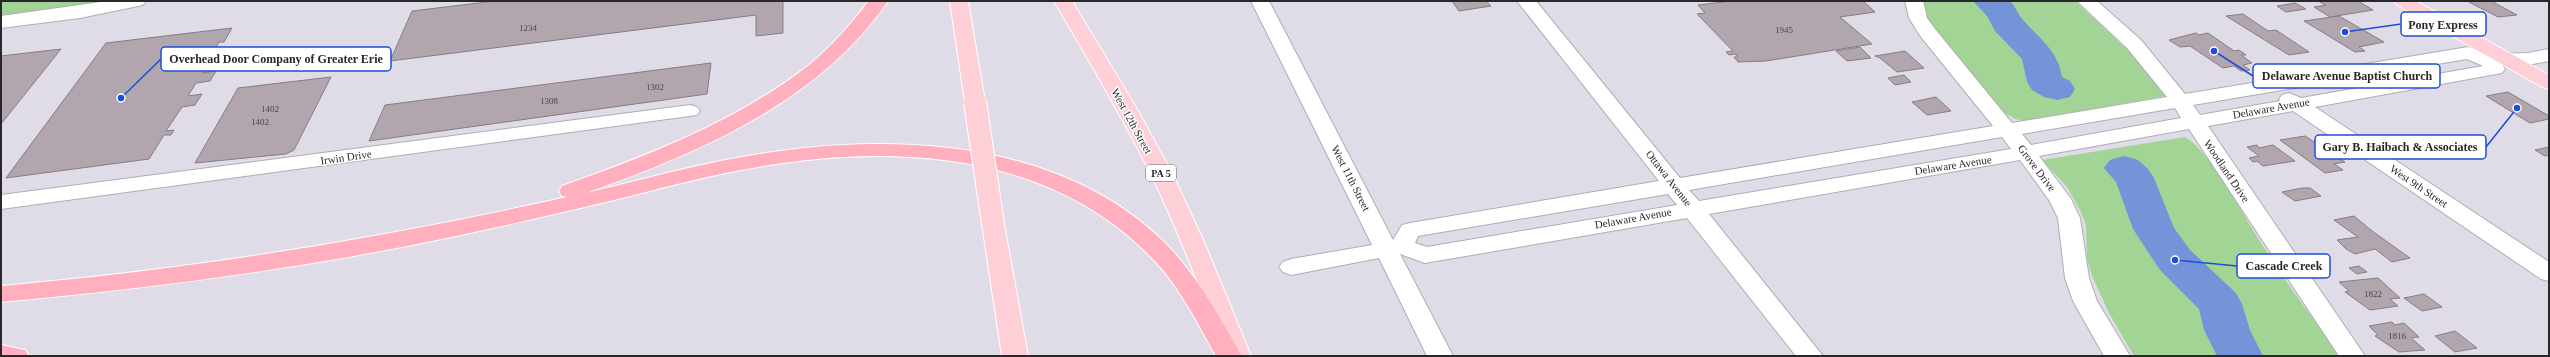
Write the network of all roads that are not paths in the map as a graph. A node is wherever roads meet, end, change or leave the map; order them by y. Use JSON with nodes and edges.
{"nodes":[{"id":1,"x":137,"y":1,"type":"edge"},
{"id":2,"x":879,"y":1,"type":"edge"},
{"id":3,"x":959,"y":1,"type":"edge"},
{"id":4,"x":1063,"y":1,"type":"edge"},
{"id":5,"x":1260,"y":1,"type":"edge"},
{"id":6,"x":1526,"y":1,"type":"edge"},
{"id":7,"x":1914,"y":1,"type":"edge"},
{"id":8,"x":2086,"y":1,"type":"edge"},
{"id":9,"x":2403,"y":1,"type":"edge"},
{"id":10,"x":1,"y":22,"type":"edge"},
{"id":11,"x":2549,"y":55,"type":"edge"},
{"id":12,"x":2498,"y":60,"type":"junction"},
{"id":13,"x":2549,"y":82,"type":"edge"},
{"id":14,"x":2270,"y":86,"type":"junction"},
{"id":15,"x":2180,"y":102,"type":"junction"},
{"id":16,"x":2295,"y":103,"type":"junction"},
{"id":17,"x":690,"y":111,"type":"dead end"},
{"id":18,"x":2193,"y":122,"type":"junction"},
{"id":19,"x":2008,"y":130,"type":"junction"},
{"id":20,"x":2026,"y":153,"type":"junction"},
{"id":21,"x":1675,"y":185,"type":"junction"},
{"id":22,"x":1,"y":202,"type":"edge"},
{"id":23,"x":1693,"y":208,"type":"junction"},
{"id":24,"x":1394,"y":248,"type":"junction"},
{"id":25,"x":344,"y":250,"type":"junction"},
{"id":26,"x":1291,"y":267,"type":"dead end"},
{"id":27,"x":2549,"y":273,"type":"edge"},
{"id":28,"x":1,"y":294,"type":"edge"},
{"id":29,"x":1,"y":354,"type":"edge"},
{"id":30,"x":16,"y":356,"type":"edge"},
{"id":31,"x":1015,"y":356,"type":"edge"},
{"id":32,"x":1229,"y":356,"type":"edge"},
{"id":33,"x":1238,"y":356,"type":"edge"},
{"id":34,"x":1440,"y":356,"type":"edge"},
{"id":35,"x":1810,"y":356,"type":"edge"},
{"id":36,"x":2117,"y":356,"type":"edge"},
{"id":37,"x":2352,"y":356,"type":"edge"}],
"edges":[{"from":1,"to":10,"type":"street"},
{"from":2,"to":25,"type":"highway"},
{"from":3,"to":31,"type":"main road","bridge":true},
{"from":4,"to":33,"type":"main road","name":"West 12th Street","number":"PA 5"},
{"from":5,"to":24,"type":"street","name":"West 11th Street"},
{"from":6,"to":21,"type":"street","name":"Ottawa Avenue"},
{"from":7,"to":19,"type":"street","name":"Grove Drive"},
{"from":8,"to":15,"type":"street","name":"Woodland Drive"},
{"from":9,"to":12,"type":"main road"},
{"from":11,"to":12,"type":"street","name":"Delaware Avenue"},
{"from":12,"to":13,"type":"main road"},
{"from":12,"to":14,"type":"street","name":"Delaware Avenue"},
{"from":12,"to":16,"type":"street","name":"Delaware Avenue"},
{"from":14,"to":15,"type":"street","name":"Delaware Avenue"},
{"from":14,"to":16,"type":"street","name":"West 9th Street"},
{"from":15,"to":18,"type":"street","name":"Woodland Drive"},
{"from":15,"to":19,"type":"street","name":"Delaware Avenue"},
{"from":16,"to":18,"type":"street","name":"Delaware Avenue"},
{"from":16,"to":27,"type":"street","name":"West 9th Street"},
{"from":17,"to":22,"type":"street","name":"Irwin Drive"},
{"from":18,"to":20,"type":"street","name":"Delaware Avenue"},
{"from":18,"to":37,"type":"street","name":"Woodland Drive"},
{"from":19,"to":20,"type":"street","name":"Grove Drive"},
{"from":19,"to":21,"type":"street","name":"Delaware Avenue"},
{"from":20,"to":23,"type":"street","name":"Delaware Avenue"},
{"from":20,"to":36,"type":"street","name":"Grove Drive"},
{"from":21,"to":23,"type":"street","name":"Ottawa Avenue"},
{"from":21,"to":24,"type":"street","name":"Delaware Avenue"},
{"from":23,"to":24,"type":"street","name":"Delaware Avenue"},
{"from":23,"to":35,"type":"street","name":"Ottawa Avenue"},
{"from":24,"to":26,"type":"street"},
{"from":24,"to":34,"type":"street","name":"West 11th Street"},
{"from":25,"to":28,"type":"highway"},
{"from":25,"to":32,"type":"highway"},
{"from":29,"to":30,"type":"highway"}]}
